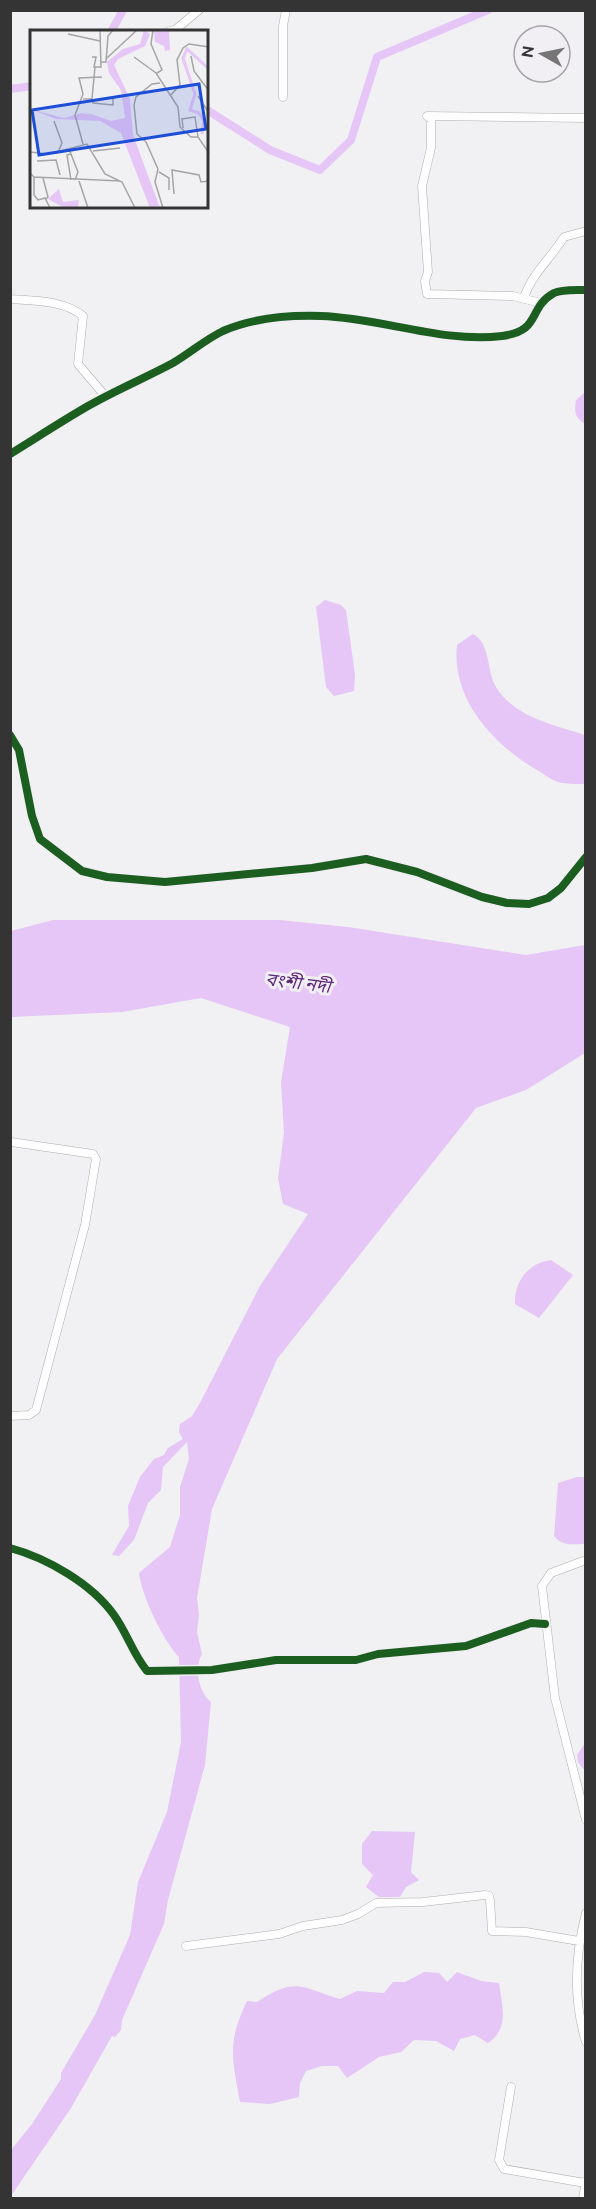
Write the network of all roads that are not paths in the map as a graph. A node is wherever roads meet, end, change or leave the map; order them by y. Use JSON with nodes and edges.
{"nodes":[{"id":1,"x":199,"y":10,"type":"edge"},
{"id":2,"x":286,"y":10,"type":"edge"},
{"id":3,"x":175,"y":30,"type":"edge"},
{"id":4,"x":283,"y":97,"type":"dead end"},
{"id":5,"x":585,"y":118,"type":"edge"},
{"id":6,"x":585,"y":231,"type":"edge"},
{"id":7,"x":585,"y":290,"type":"edge"},
{"id":8,"x":524,"y":298,"type":"junction"},
{"id":9,"x":10,"y":299,"type":"edge"},
{"id":10,"x":541,"y":303,"type":"junction"},
{"id":11,"x":106,"y":397,"type":"junction"},
{"id":12,"x":10,"y":453,"type":"edge"},
{"id":13,"x":10,"y":735,"type":"edge"},
{"id":14,"x":585,"y":857,"type":"edge"},
{"id":15,"x":11,"y":1142,"type":"edge"},
{"id":16,"x":10,"y":1416,"type":"edge"},
{"id":17,"x":10,"y":1548,"type":"edge"},
{"id":18,"x":585,"y":1560,"type":"edge"},
{"id":19,"x":545,"y":1624,"type":"junction"},
{"id":20,"x":584,"y":1808,"type":"edge"},
{"id":21,"x":585,"y":1820,"type":"edge"},
{"id":22,"x":585,"y":1913,"type":"edge"},
{"id":23,"x":579,"y":1941,"type":"junction"},
{"id":24,"x":186,"y":1946,"type":"dead end"},
{"id":25,"x":585,"y":2042,"type":"edge"},
{"id":26,"x":511,"y":2087,"type":"dead end"},
{"id":27,"x":585,"y":2182,"type":"edge"},
{"id":28,"x":583,"y":2199,"type":"edge"}],
"edges":[{"from":1,"to":3,"type":"street"},
{"from":2,"to":4,"type":"street"},
{"from":5,"to":8,"type":"street"},
{"from":6,"to":8,"type":"street"},
{"from":7,"to":10,"type":"street"},
{"from":8,"to":10,"type":"street"},
{"from":9,"to":11,"type":"street"},
{"from":10,"to":11,"type":"street"},
{"from":11,"to":12,"type":"street"},
{"from":13,"to":14,"type":"street"},
{"from":15,"to":16,"type":"street"},
{"from":17,"to":19,"type":"street"},
{"from":18,"to":19,"type":"street"},
{"from":19,"to":20,"type":"street"},
{"from":20,"to":21,"type":"street"},
{"from":22,"to":23,"type":"street"},
{"from":23,"to":24,"type":"street"},
{"from":23,"to":25,"type":"street"},
{"from":26,"to":27,"type":"street"},
{"from":27,"to":28,"type":"street"}]}
